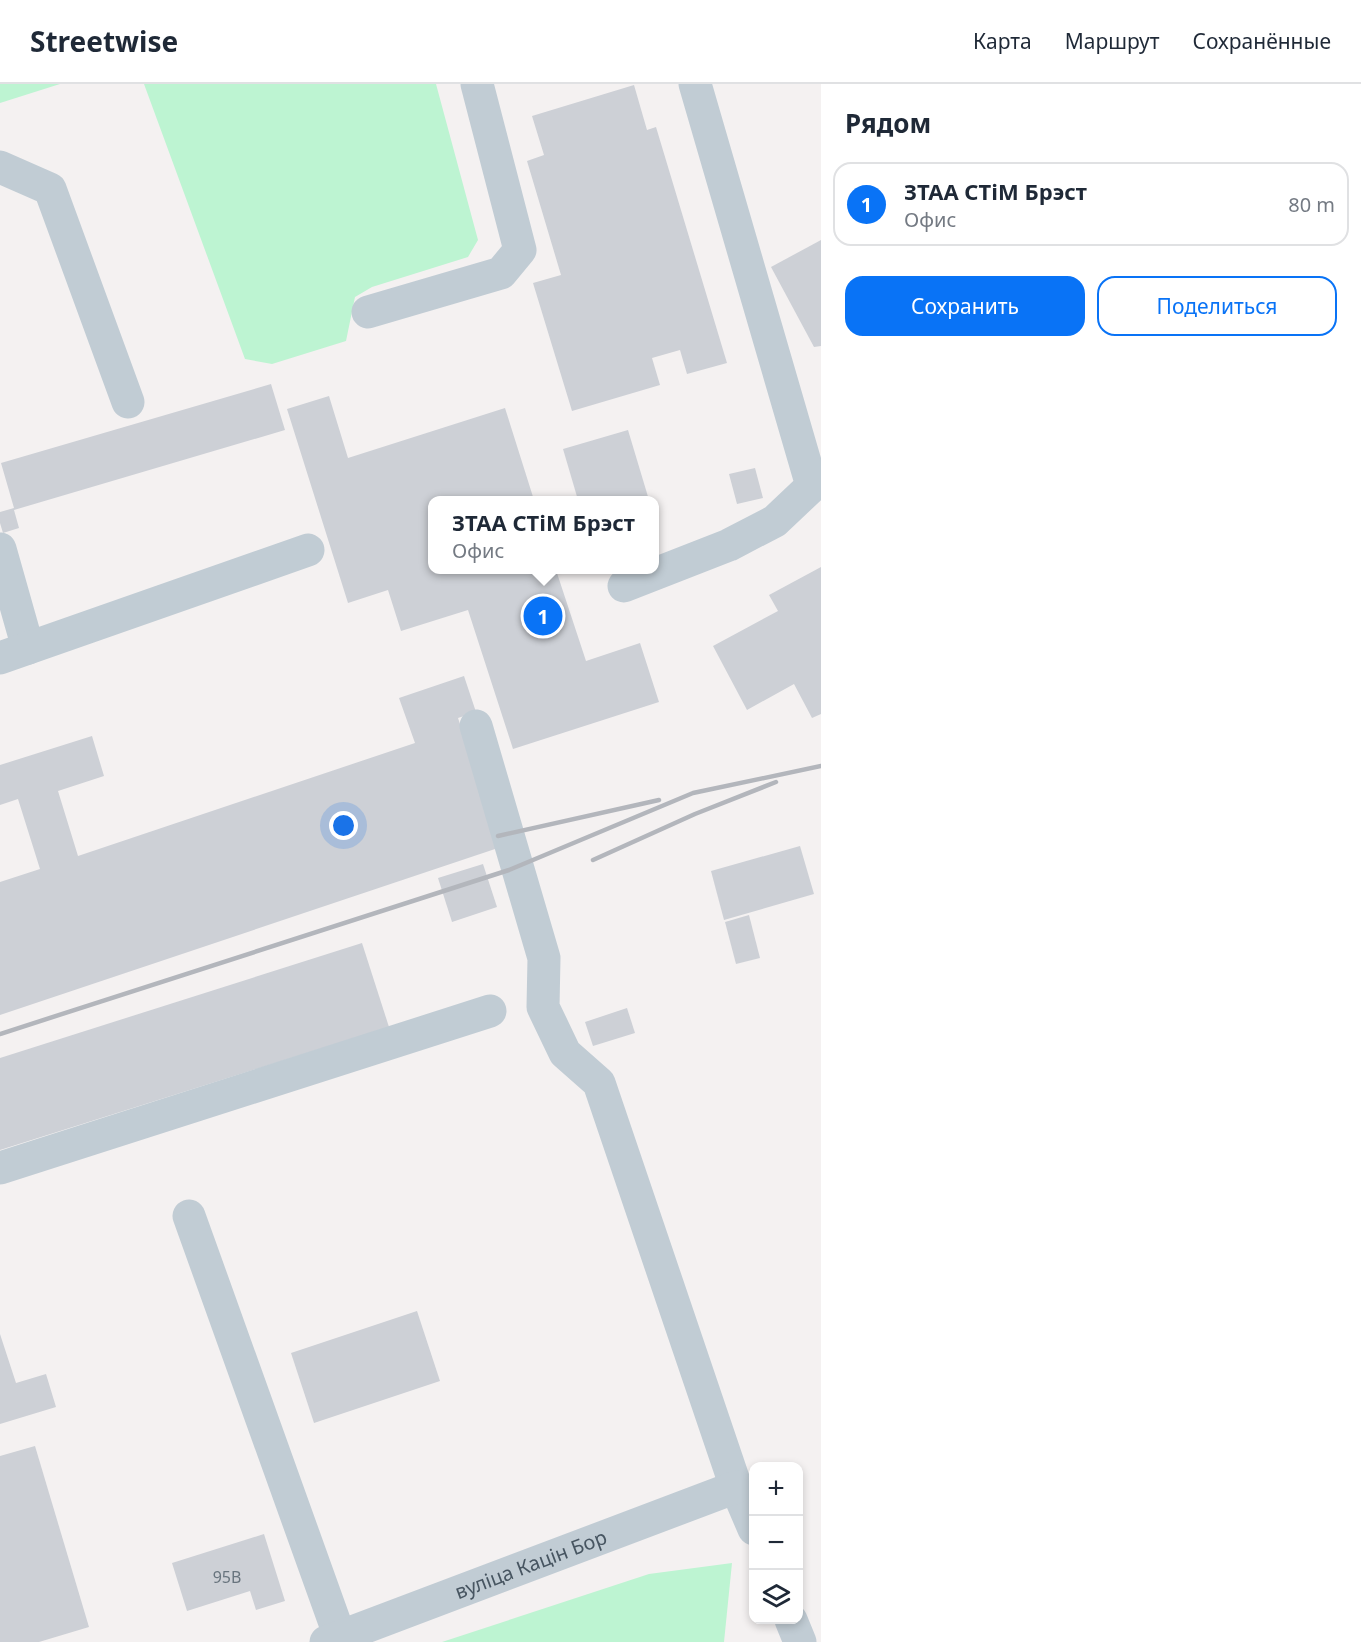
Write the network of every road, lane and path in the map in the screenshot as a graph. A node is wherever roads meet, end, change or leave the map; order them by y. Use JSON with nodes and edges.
{"nodes":[{"id":1,"x":477,"y":84,"type":"edge"},
{"id":2,"x":695,"y":84,"type":"edge"},
{"id":3,"x":0,"y":167,"type":"edge"},
{"id":4,"x":368,"y":312,"type":"dead end"},
{"id":5,"x":128,"y":402,"type":"dead end"},
{"id":6,"x":0,"y":549,"type":"edge"},
{"id":7,"x":308,"y":550,"type":"dead end"},
{"id":8,"x":659,"y":572,"type":"edge"},
{"id":9,"x":655,"y":574,"type":"edge"},
{"id":10,"x":624,"y":586,"type":"dead end"},
{"id":11,"x":14,"y":653,"type":"edge"},
{"id":12,"x":476,"y":726,"type":"dead end"},
{"id":13,"x":490,"y":1011,"type":"dead end"},
{"id":14,"x":0,"y":1168,"type":"edge"},
{"id":15,"x":189,"y":1216,"type":"dead end"},
{"id":16,"x":736,"y":1487,"type":"junction"},
{"id":17,"x":749,"y":1519,"type":"edge"},
{"id":18,"x":793,"y":1624,"type":"edge"},
{"id":19,"x":333,"y":1640,"type":"edge"},
{"id":20,"x":800,"y":1642,"type":"edge"}],
"edges":[{"from":1,"to":4,"type":"street"},
{"from":2,"to":8,"type":"street"},
{"from":3,"to":5,"type":"street"},
{"from":6,"to":11,"type":"street"},
{"from":7,"to":11,"type":"street"},
{"from":9,"to":10,"type":"street"},
{"from":12,"to":16,"type":"street"},
{"from":13,"to":14,"type":"street"},
{"from":15,"to":19,"type":"street"},
{"from":16,"to":17,"type":"street"},
{"from":16,"to":19,"type":"street","name":"вуліца Кацін Бор"},
{"from":18,"to":20,"type":"street"}]}
